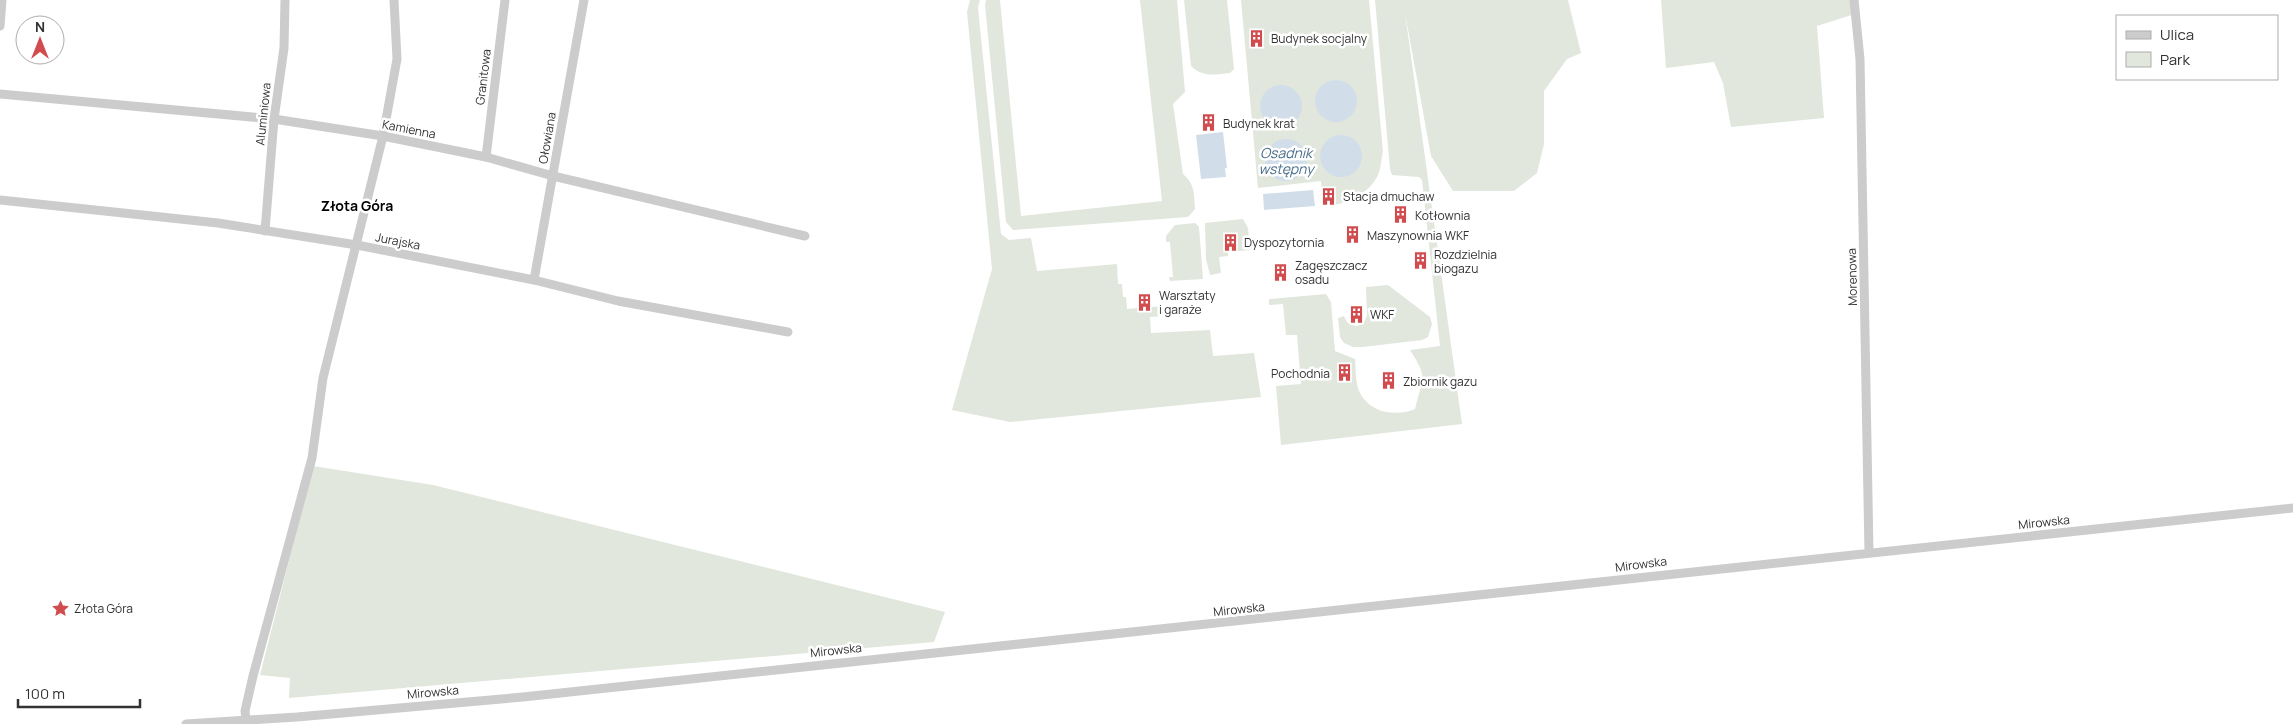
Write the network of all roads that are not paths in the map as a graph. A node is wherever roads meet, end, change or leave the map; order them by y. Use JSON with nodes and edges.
{"nodes":[{"id":1,"x":2,"y":0,"type":"edge"},
{"id":2,"x":285,"y":0,"type":"edge"},
{"id":3,"x":394,"y":0,"type":"edge"},
{"id":4,"x":505,"y":0,"type":"edge"},
{"id":5,"x":584,"y":0,"type":"edge"},
{"id":6,"x":1854,"y":0,"type":"edge"},
{"id":7,"x":0,"y":26,"type":"edge"},
{"id":8,"x":0,"y":94,"type":"edge"},
{"id":9,"x":274,"y":119,"type":"junction"},
{"id":10,"x":383,"y":136,"type":"junction"},
{"id":11,"x":486,"y":157,"type":"junction"},
{"id":12,"x":553,"y":176,"type":"junction"},
{"id":13,"x":0,"y":200,"type":"edge"},
{"id":14,"x":265,"y":231,"type":"junction"},
{"id":15,"x":805,"y":236,"type":"dead end"},
{"id":16,"x":357,"y":245,"type":"junction"},
{"id":17,"x":534,"y":280,"type":"junction"},
{"id":18,"x":788,"y":332,"type":"dead end"},
{"id":19,"x":2293,"y":508,"type":"edge"},
{"id":20,"x":1869,"y":553,"type":"junction"},
{"id":21,"x":246,"y":720,"type":"junction"},
{"id":22,"x":186,"y":724,"type":"edge"}],
"edges":[{"from":1,"to":7,"type":"street"},
{"from":2,"to":9,"type":"street","name":"Aluminiowa"},
{"from":3,"to":10,"type":"street"},
{"from":4,"to":11,"type":"street","name":"Granitowa"},
{"from":5,"to":12,"type":"street","name":"Ołowiana"},
{"from":6,"to":20,"type":"street","name":"Morenowa"},
{"from":8,"to":9,"type":"street","name":"Kamienna"},
{"from":9,"to":10,"type":"street","name":"Kamienna"},
{"from":9,"to":14,"type":"street","name":"Aluminiowa"},
{"from":10,"to":11,"type":"street","name":"Kamienna"},
{"from":10,"to":16,"type":"street"},
{"from":11,"to":12,"type":"street","name":"Kamienna"},
{"from":12,"to":15,"type":"street","name":"Kamienna"},
{"from":12,"to":17,"type":"street","name":"Ołowiana"},
{"from":13,"to":14,"type":"street","name":"Jurajska"},
{"from":14,"to":16,"type":"street","name":"Jurajska"},
{"from":16,"to":17,"type":"street","name":"Jurajska"},
{"from":16,"to":21,"type":"street"},
{"from":17,"to":18,"type":"street","name":"Jurajska"},
{"from":19,"to":20,"type":"street","name":"Mirowska"},
{"from":20,"to":21,"type":"street","name":"Mirowska"},
{"from":21,"to":22,"type":"street","name":"Mirowska"}]}
